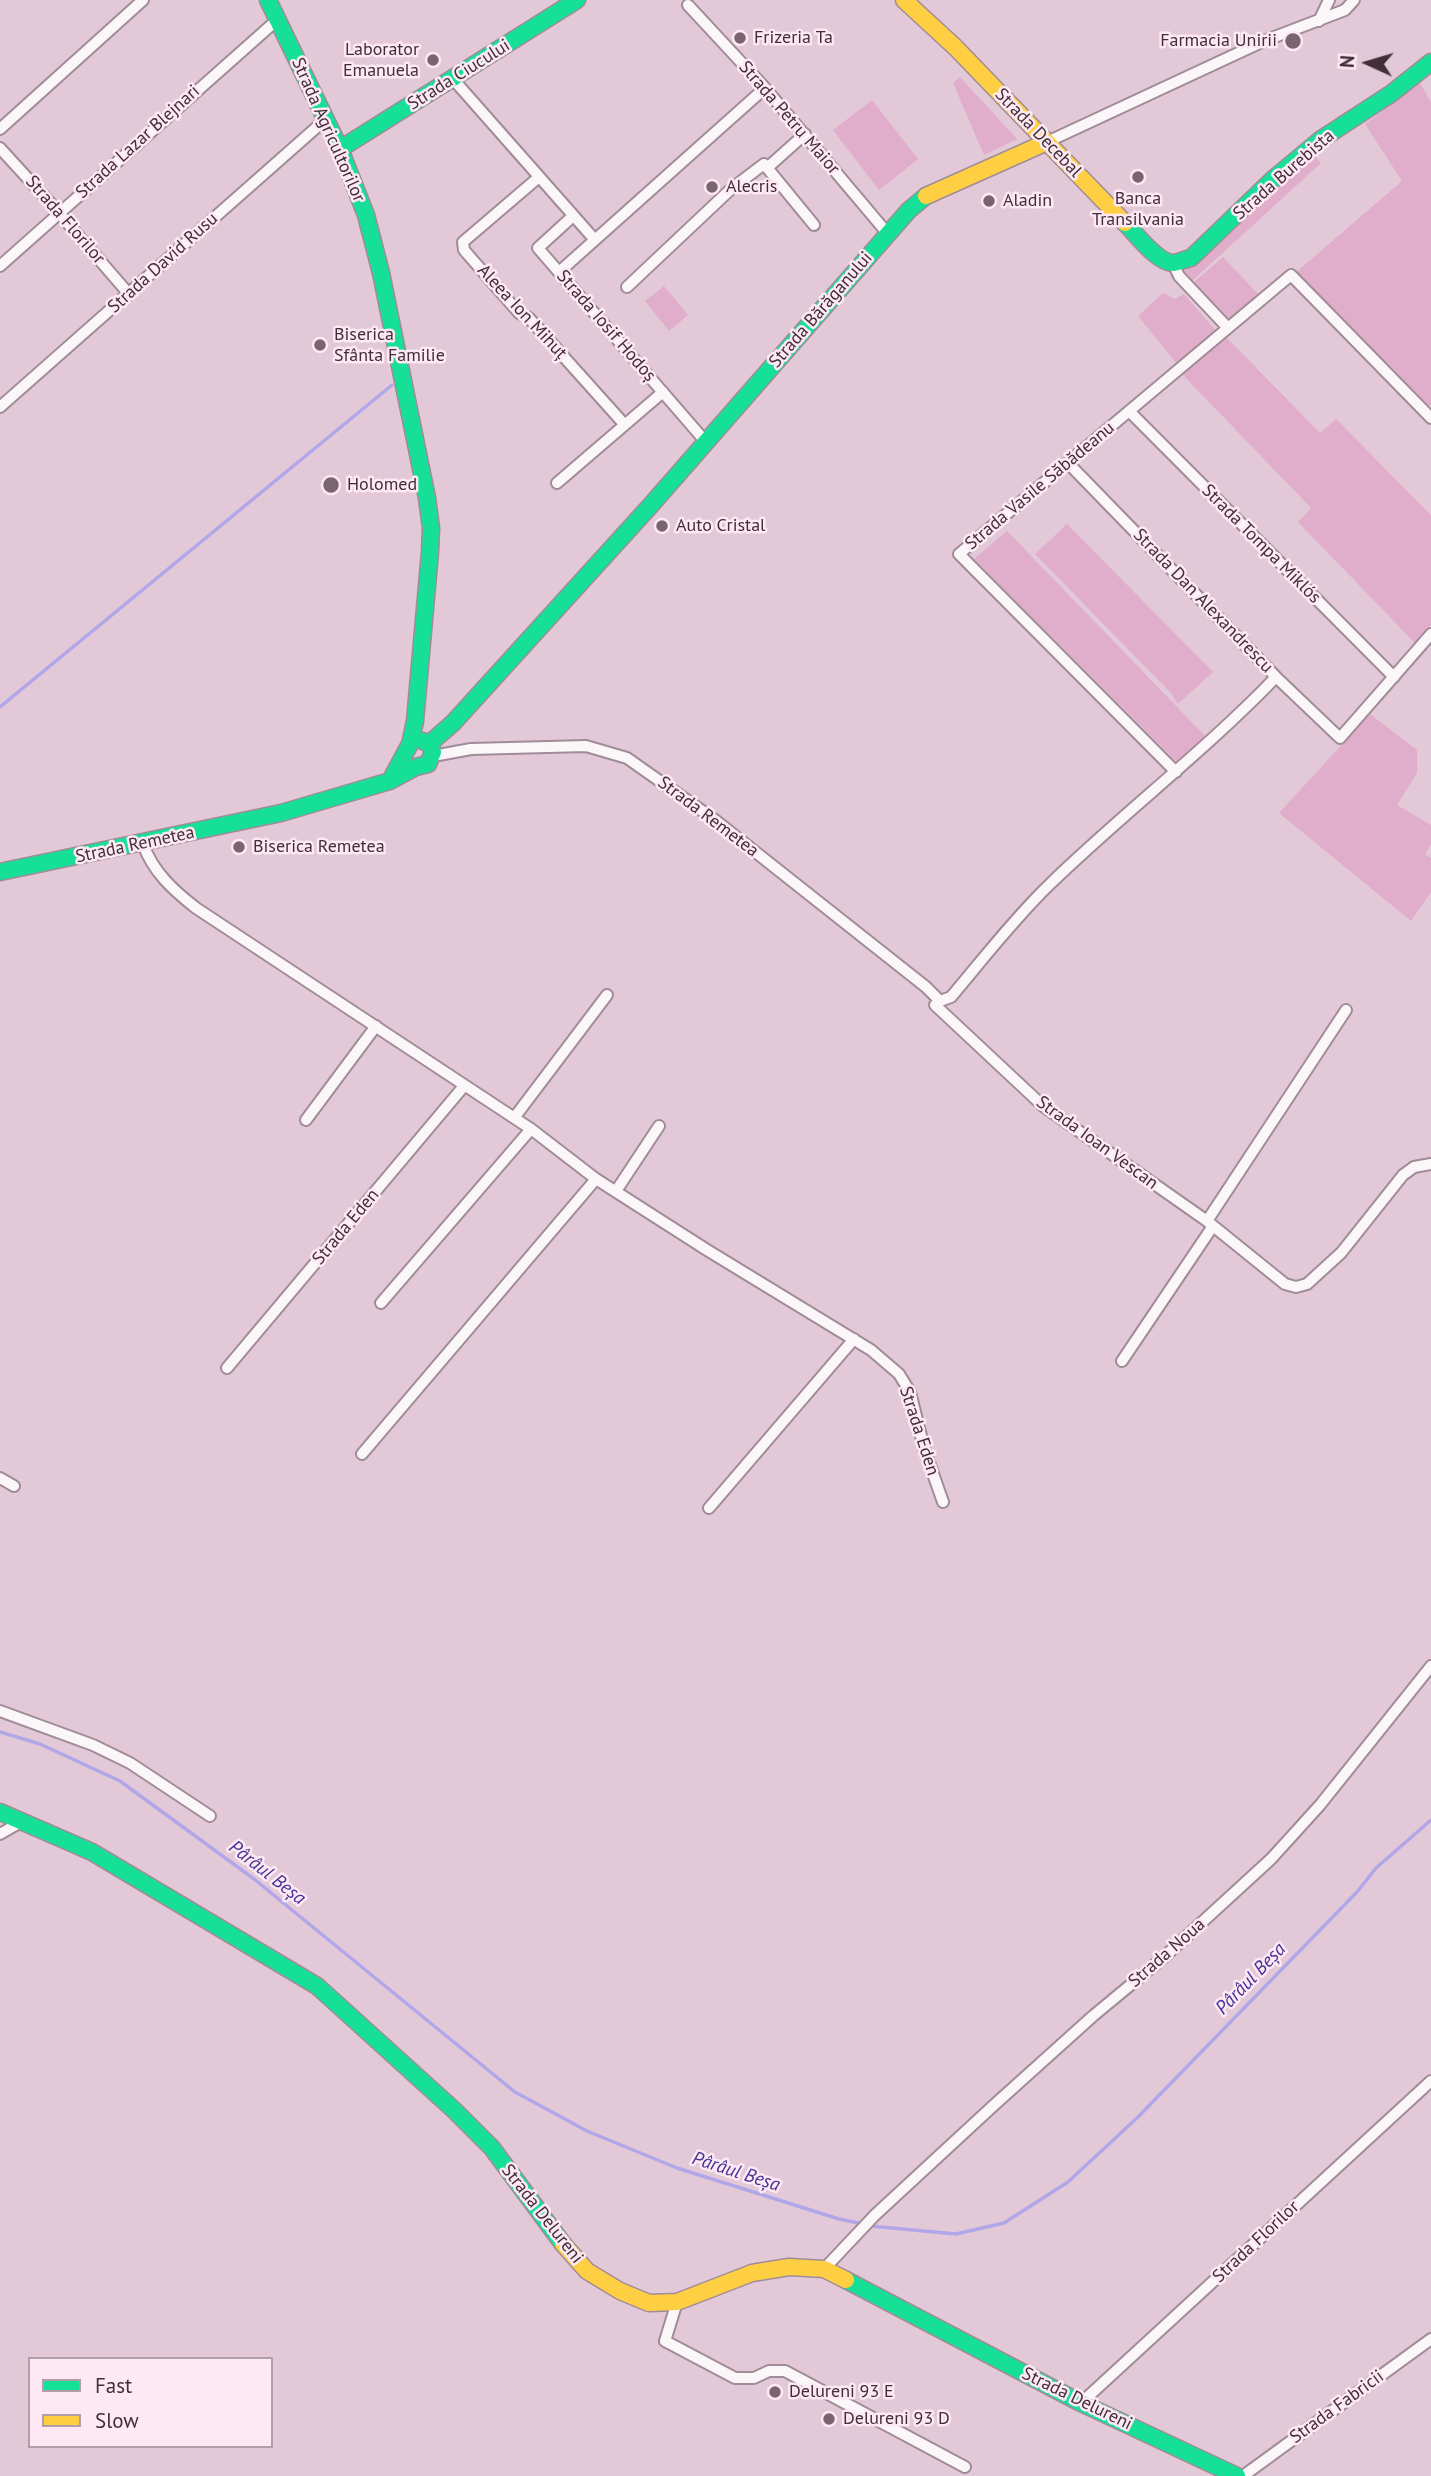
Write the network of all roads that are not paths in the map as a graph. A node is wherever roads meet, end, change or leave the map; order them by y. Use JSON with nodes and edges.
{"nodes":[{"id":1,"x":143,"y":0,"type":"edge"},
{"id":2,"x":268,"y":0,"type":"edge"},
{"id":3,"x":577,"y":0,"type":"edge"},
{"id":4,"x":904,"y":0,"type":"edge"},
{"id":5,"x":1329,"y":0,"type":"edge"},
{"id":6,"x":1354,"y":0,"type":"edge"},
{"id":7,"x":688,"y":5,"type":"dead end"},
{"id":8,"x":277,"y":20,"type":"junction"},
{"id":9,"x":1319,"y":21,"type":"junction"},
{"id":10,"x":1431,"y":62,"type":"edge"},
{"id":11,"x":453,"y":79,"type":"junction"},
{"id":12,"x":765,"y":88,"type":"junction"},
{"id":13,"x":326,"y":120,"type":"junction"},
{"id":14,"x":0,"y":129,"type":"edge"},
{"id":15,"x":804,"y":134,"type":"junction"},
{"id":16,"x":1047,"y":142,"type":"junction"},
{"id":17,"x":0,"y":148,"type":"edge"},
{"id":18,"x":340,"y":149,"type":"junction"},
{"id":19,"x":767,"y":167,"type":"junction"},
{"id":20,"x":539,"y":177,"type":"junction"},
{"id":21,"x":59,"y":213,"type":"junction"},
{"id":22,"x":573,"y":216,"type":"junction"},
{"id":23,"x":814,"y":225,"type":"dead end"},
{"id":24,"x":888,"y":234,"type":"junction"},
{"id":25,"x":595,"y":240,"type":"junction"},
{"id":26,"x":1173,"y":263,"type":"junction"},
{"id":27,"x":0,"y":266,"type":"edge"},
{"id":28,"x":559,"y":272,"type":"junction"},
{"id":29,"x":627,"y":287,"type":"dead end"},
{"id":30,"x":128,"y":293,"type":"junction"},
{"id":31,"x":1228,"y":328,"type":"junction"},
{"id":32,"x":663,"y":392,"type":"junction"},
{"id":33,"x":0,"y":407,"type":"edge"},
{"id":34,"x":1129,"y":411,"type":"junction"},
{"id":35,"x":1431,"y":418,"type":"edge"},
{"id":36,"x":624,"y":424,"type":"junction"},
{"id":37,"x":705,"y":441,"type":"junction"},
{"id":38,"x":1068,"y":463,"type":"junction"},
{"id":39,"x":557,"y":483,"type":"dead end"},
{"id":40,"x":1431,"y":634,"type":"edge"},
{"id":41,"x":1276,"y":677,"type":"junction"},
{"id":42,"x":1394,"y":677,"type":"junction"},
{"id":43,"x":420,"y":751,"type":"junction"},
{"id":44,"x":1176,"y":772,"type":"junction"},
{"id":45,"x":144,"y":844,"type":"junction"},
{"id":46,"x":0,"y":873,"type":"edge"},
{"id":47,"x":607,"y":995,"type":"dead end"},
{"id":48,"x":940,"y":1001,"type":"junction"},
{"id":49,"x":1346,"y":1010,"type":"dead end"},
{"id":50,"x":376,"y":1026,"type":"junction"},
{"id":51,"x":464,"y":1086,"type":"junction"},
{"id":52,"x":514,"y":1118,"type":"junction"},
{"id":53,"x":306,"y":1120,"type":"dead end"},
{"id":54,"x":659,"y":1126,"type":"dead end"},
{"id":55,"x":531,"y":1129,"type":"junction"},
{"id":56,"x":1431,"y":1164,"type":"edge"},
{"id":57,"x":596,"y":1179,"type":"junction"},
{"id":58,"x":616,"y":1191,"type":"junction"},
{"id":59,"x":1210,"y":1224,"type":"junction"},
{"id":60,"x":381,"y":1303,"type":"dead end"},
{"id":61,"x":854,"y":1339,"type":"junction"},
{"id":62,"x":1122,"y":1361,"type":"dead end"},
{"id":63,"x":227,"y":1368,"type":"dead end"},
{"id":64,"x":362,"y":1454,"type":"dead end"},
{"id":65,"x":0,"y":1478,"type":"edge"},
{"id":66,"x":14,"y":1486,"type":"dead end"},
{"id":67,"x":943,"y":1502,"type":"dead end"},
{"id":68,"x":709,"y":1508,"type":"dead end"},
{"id":69,"x":1431,"y":1666,"type":"edge"},
{"id":70,"x":0,"y":1711,"type":"edge"},
{"id":71,"x":0,"y":1812,"type":"edge"},
{"id":72,"x":210,"y":1816,"type":"dead end"},
{"id":73,"x":21,"y":1822,"type":"junction"},
{"id":74,"x":0,"y":1834,"type":"edge"},
{"id":75,"x":1431,"y":2081,"type":"edge"},
{"id":76,"x":824,"y":2269,"type":"junction"},
{"id":77,"x":677,"y":2302,"type":"junction"},
{"id":78,"x":1431,"y":2339,"type":"edge"},
{"id":79,"x":1081,"y":2403,"type":"junction"},
{"id":80,"x":965,"y":2467,"type":"dead end"},
{"id":81,"x":1237,"y":2476,"type":"edge"},
{"id":82,"x":1244,"y":2476,"type":"edge"}],
"edges":[{"from":1,"to":14,"type":"street"},
{"from":2,"to":8,"type":"street","name":"Strada Agricultorilor"},
{"from":3,"to":11,"type":"street","name":"Strada Ciucului"},
{"from":4,"to":16,"type":"street","name":"Strada Decebal"},
{"from":5,"to":9,"type":"street"},
{"from":6,"to":9,"type":"street","name":"Strada Bărăganului"},
{"from":7,"to":12,"type":"street","name":"Strada Petru Maior"},
{"from":8,"to":13,"type":"street","name":"Strada Agricultorilor"},
{"from":8,"to":21,"type":"street","name":"Strada Lazar Blejnari"},
{"from":9,"to":16,"type":"street","name":"Strada Bărăganului"},
{"from":10,"to":26,"type":"street","name":"Strada Burebista"},
{"from":11,"to":18,"type":"street","name":"Strada Ciucului"},
{"from":11,"to":20,"type":"street"},
{"from":12,"to":15,"type":"street","name":"Strada Petru Maior"},
{"from":12,"to":25,"type":"street"},
{"from":13,"to":18,"type":"street","name":"Strada Agricultorilor"},
{"from":13,"to":30,"type":"street","name":"Strada David Rusu"},
{"from":15,"to":19,"type":"street"},
{"from":15,"to":24,"type":"street","name":"Strada Petru Maior"},
{"from":16,"to":24,"type":"street","name":"Strada Bărăganului"},
{"from":16,"to":26,"type":"street","name":"Strada Decebal"},
{"from":17,"to":21,"type":"street","name":"Strada Florilor"},
{"from":18,"to":43,"type":"street","name":"Strada Agricultorilor"},
{"from":19,"to":23,"type":"street"},
{"from":19,"to":29,"type":"street"},
{"from":20,"to":22,"type":"street"},
{"from":20,"to":36,"type":"street","name":"Aleea Ion Mihuț"},
{"from":21,"to":27,"type":"street","name":"Strada Lazar Blejnari"},
{"from":21,"to":30,"type":"street","name":"Strada Florilor"},
{"from":22,"to":25,"type":"street"},
{"from":22,"to":28,"type":"street","name":"Strada Iosif Hodoș"},
{"from":24,"to":37,"type":"street","name":"Strada Bărăganului"},
{"from":25,"to":28,"type":"street"},
{"from":26,"to":31,"type":"street"},
{"from":28,"to":32,"type":"street","name":"Strada Iosif Hodoș"},
{"from":30,"to":33,"type":"street","name":"Strada David Rusu"},
{"from":31,"to":34,"type":"street","name":"Strada Vasile Săbădeanu"},
{"from":31,"to":35,"type":"street","name":"Strada Vasile Săbădeanu"},
{"from":32,"to":36,"type":"street"},
{"from":32,"to":37,"type":"street","name":"Strada Iosif Hodoș"},
{"from":34,"to":38,"type":"street","name":"Strada Vasile Săbădeanu"},
{"from":34,"to":42,"type":"street","name":"Strada Tompa Miklós"},
{"from":36,"to":39,"type":"street"},
{"from":37,"to":43,"type":"street","name":"Strada Bărăganului"},
{"from":38,"to":41,"type":"street","name":"Strada Dan Alexandrescu"},
{"from":38,"to":44,"type":"street","name":"Strada Vasile Săbădeanu"},
{"from":40,"to":42,"type":"street"},
{"from":41,"to":42,"type":"street","name":"Strada Dan Alexandrescu"},
{"from":41,"to":44,"type":"street"},
{"from":43,"to":45,"type":"street","name":"Strada Remetea"},
{"from":43,"to":48,"type":"street","name":"Strada Remetea"},
{"from":44,"to":48,"type":"street"},
{"from":45,"to":46,"type":"street","name":"Strada Remetea"},
{"from":45,"to":50,"type":"street","name":"Strada Eden"},
{"from":47,"to":52,"type":"street"},
{"from":48,"to":59,"type":"street","name":"Strada Ioan Vescan"},
{"from":49,"to":59,"type":"street"},
{"from":50,"to":51,"type":"street","name":"Strada Eden"},
{"from":50,"to":53,"type":"street"},
{"from":51,"to":52,"type":"street","name":"Strada Eden"},
{"from":51,"to":63,"type":"street","name":"Strada Eden"},
{"from":52,"to":55,"type":"street","name":"Strada Eden"},
{"from":54,"to":58,"type":"street"},
{"from":55,"to":57,"type":"street","name":"Strada Eden"},
{"from":55,"to":60,"type":"street"},
{"from":56,"to":59,"type":"street","name":"Strada Ioan Vescan"},
{"from":57,"to":58,"type":"street","name":"Strada Eden"},
{"from":57,"to":64,"type":"street"},
{"from":58,"to":61,"type":"street","name":"Strada Eden"},
{"from":59,"to":62,"type":"street"},
{"from":61,"to":67,"type":"street","name":"Strada Eden"},
{"from":61,"to":68,"type":"street"},
{"from":65,"to":66,"type":"street"},
{"from":69,"to":76,"type":"street","name":"Strada Noua"},
{"from":70,"to":72,"type":"street"},
{"from":71,"to":73,"type":"street","name":"Strada Delureni"},
{"from":73,"to":74,"type":"street"},
{"from":73,"to":77,"type":"street","name":"Strada Delureni"},
{"from":75,"to":79,"type":"street","name":"Strada Florilor"},
{"from":76,"to":77,"type":"street","name":"Strada Delureni"},
{"from":76,"to":79,"type":"street","name":"Strada Delureni"},
{"from":77,"to":80,"type":"street"},
{"from":78,"to":82,"type":"street","name":"Strada Fabricii"},
{"from":79,"to":81,"type":"street","name":"Strada Delureni"}]}
